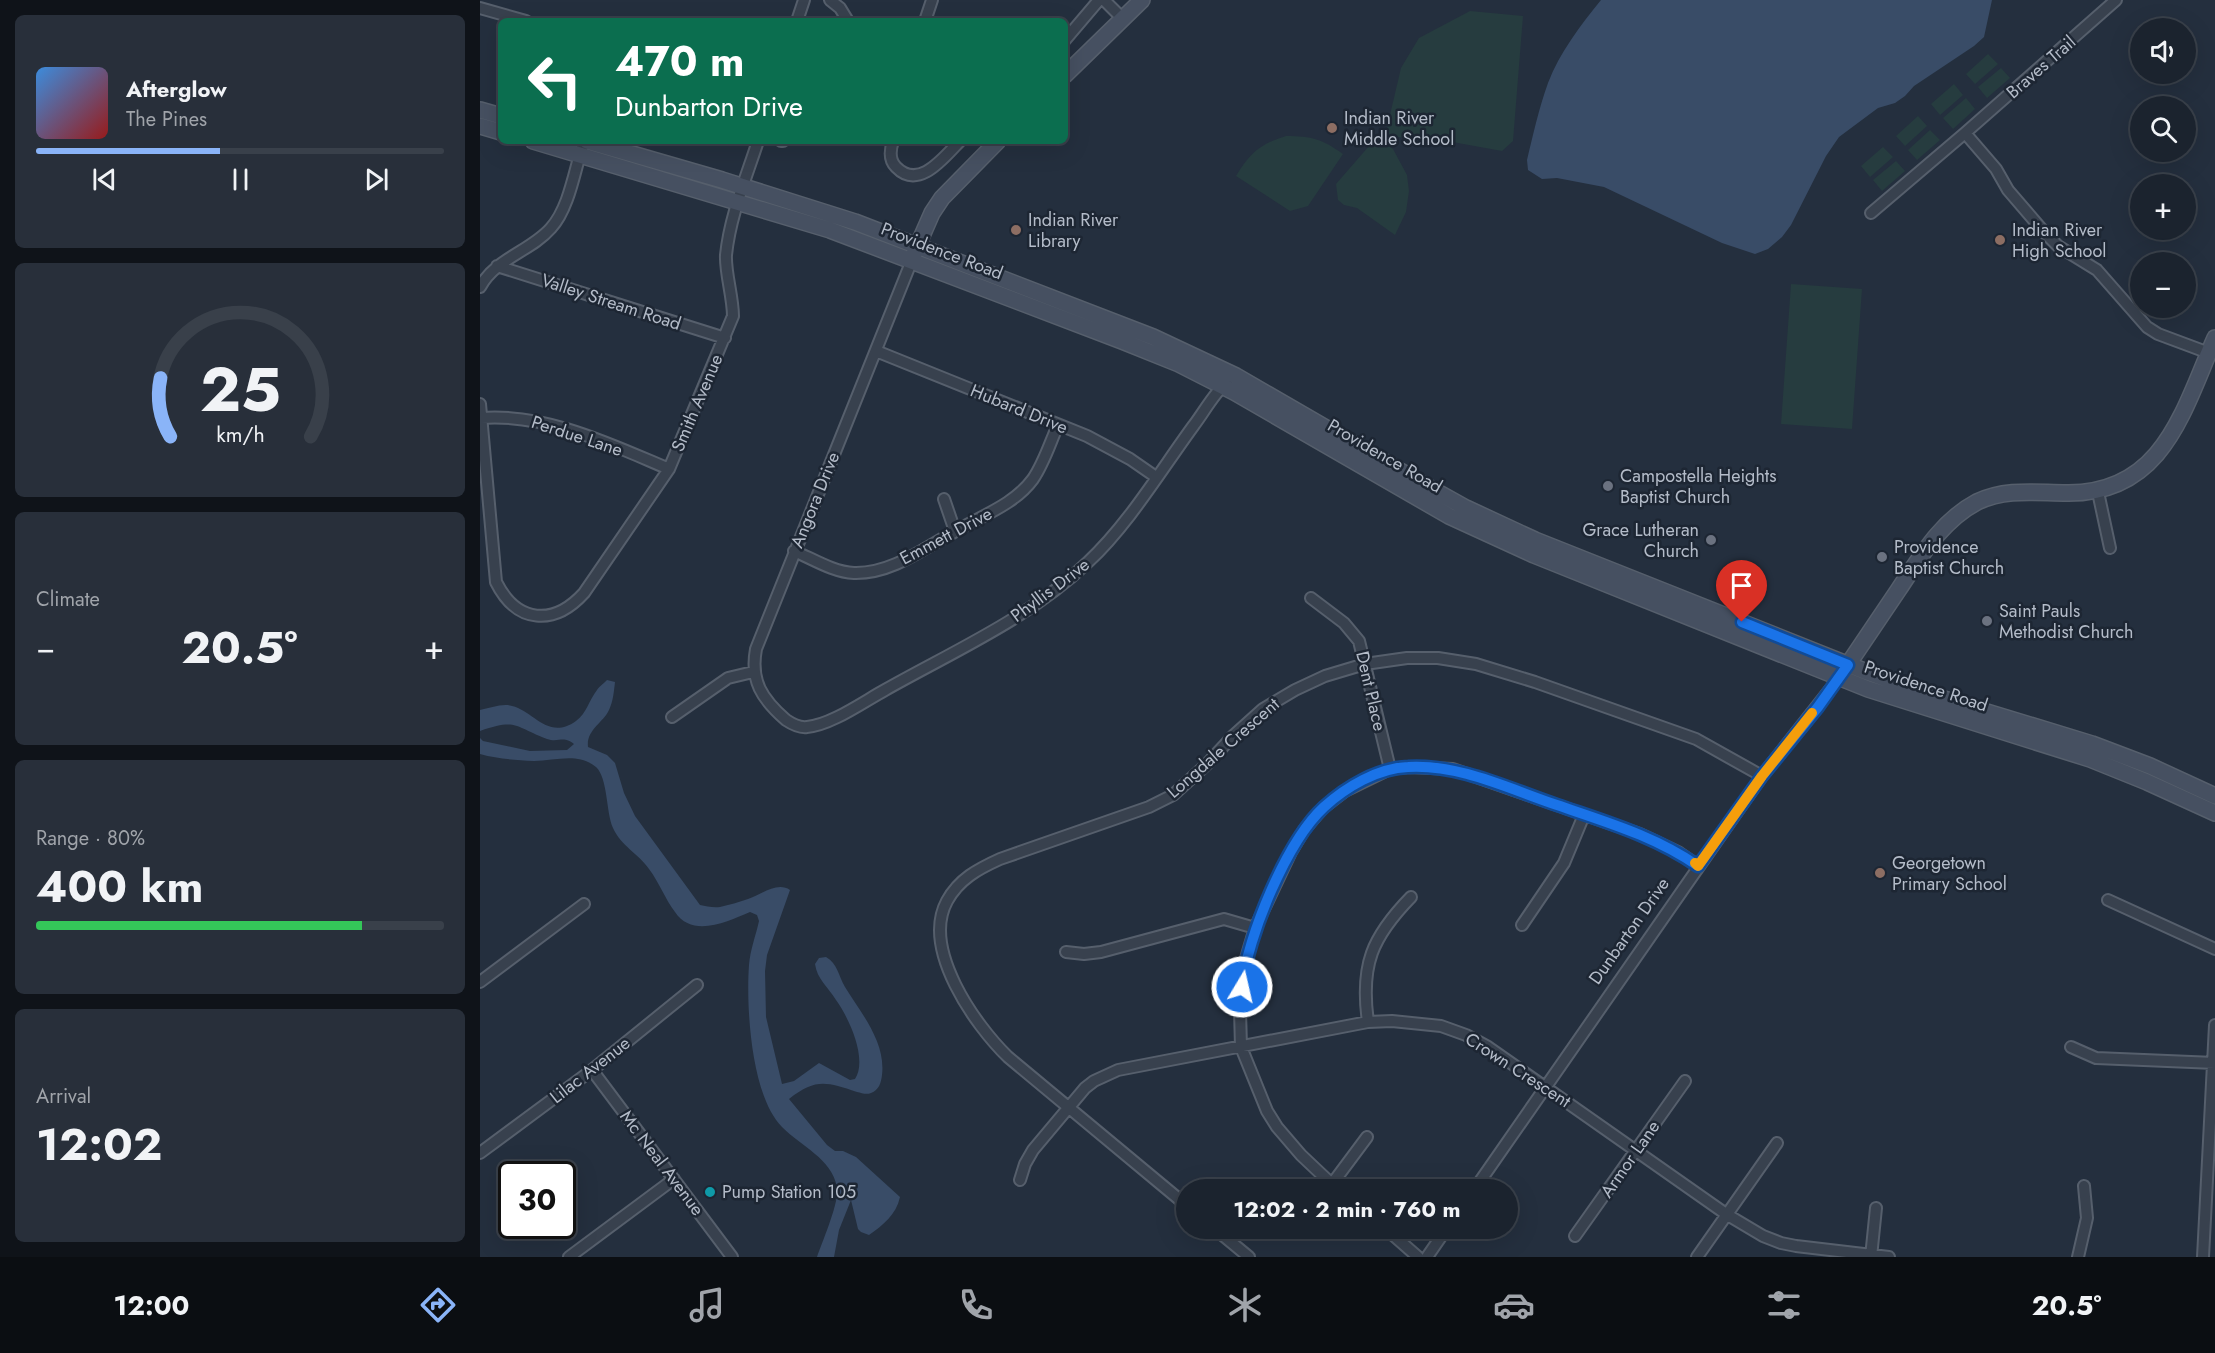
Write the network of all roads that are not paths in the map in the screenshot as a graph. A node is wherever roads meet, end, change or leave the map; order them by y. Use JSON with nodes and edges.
{"nodes":[{"id":1,"x":804,"y":0,"type":"edge"},
{"id":2,"x":830,"y":0,"type":"edge"},
{"id":3,"x":932,"y":0,"type":"edge"},
{"id":4,"x":1098,"y":0,"type":"edge"},
{"id":5,"x":1104,"y":0,"type":"edge"},
{"id":6,"x":1142,"y":0,"type":"edge"},
{"id":7,"x":2116,"y":0,"type":"edge"},
{"id":8,"x":480,"y":8,"type":"edge"},
{"id":9,"x":515,"y":18,"type":"edge"},
{"id":10,"x":798,"y":18,"type":"edge"},
{"id":11,"x":846,"y":18,"type":"edge"},
{"id":12,"x":926,"y":18,"type":"edge"},
{"id":13,"x":1123,"y":19,"type":"junction"},
{"id":14,"x":1068,"y":37,"type":"edge"},
{"id":15,"x":1068,"y":72,"type":"edge"},
{"id":16,"x":480,"y":110,"type":"edge"},
{"id":17,"x":498,"y":115,"type":"edge"},
{"id":18,"x":480,"y":126,"type":"edge"},
{"id":19,"x":498,"y":131,"type":"edge"},
{"id":20,"x":1965,"y":133,"type":"junction"},
{"id":21,"x":564,"y":144,"type":"edge"},
{"id":22,"x":757,"y":144,"type":"edge"},
{"id":23,"x":892,"y":144,"type":"edge"},
{"id":24,"x":957,"y":144,"type":"edge"},
{"id":25,"x":995,"y":144,"type":"edge"},
{"id":26,"x":584,"y":146,"type":"edge"},
{"id":27,"x":741,"y":194,"type":"junction"},
{"id":28,"x":1871,"y":213,"type":"dead end"},
{"id":29,"x":915,"y":252,"type":"junction"},
{"id":30,"x":497,"y":266,"type":"junction"},
{"id":31,"x":480,"y":287,"type":"edge"},
{"id":32,"x":725,"y":338,"type":"junction"},
{"id":33,"x":2215,"y":338,"type":"edge"},
{"id":34,"x":876,"y":351,"type":"junction"},
{"id":35,"x":2209,"y":353,"type":"junction"},
{"id":36,"x":1236,"y":376,"type":"junction"},
{"id":37,"x":1223,"y":386,"type":"junction"},
{"id":38,"x":480,"y":404,"type":"edge"},
{"id":39,"x":481,"y":418,"type":"edge"},
{"id":40,"x":1058,"y":426,"type":"junction"},
{"id":41,"x":669,"y":469,"type":"junction"},
{"id":42,"x":1156,"y":477,"type":"junction"},
{"id":43,"x":2098,"y":492,"type":"junction"},
{"id":44,"x":944,"y":499,"type":"dead end"},
{"id":45,"x":955,"y":531,"type":"junction"},
{"id":46,"x":2110,"y":548,"type":"dead end"},
{"id":47,"x":794,"y":551,"type":"junction"},
{"id":48,"x":1311,"y":598,"type":"dead end"},
{"id":49,"x":1365,"y":664,"type":"junction"},
{"id":50,"x":1843,"y":671,"type":"junction"},
{"id":51,"x":753,"y":672,"type":"junction"},
{"id":52,"x":672,"y":717,"type":"dead end"},
{"id":53,"x":1390,"y":769,"type":"junction"},
{"id":54,"x":1762,"y":776,"type":"junction"},
{"id":55,"x":2215,"y":796,"type":"edge"},
{"id":56,"x":2215,"y":813,"type":"edge"},
{"id":57,"x":1584,"y":815,"type":"junction"},
{"id":58,"x":1698,"y":866,"type":"junction"},
{"id":59,"x":1412,"y":897,"type":"dead end"},
{"id":60,"x":2108,"y":900,"type":"dead end"},
{"id":61,"x":584,"y":904,"type":"dead end"},
{"id":62,"x":1522,"y":925,"type":"dead end"},
{"id":63,"x":1255,"y":928,"type":"junction"},
{"id":64,"x":2215,"y":949,"type":"edge"},
{"id":65,"x":1066,"y":952,"type":"dead end"},
{"id":66,"x":480,"y":982,"type":"edge"},
{"id":67,"x":697,"y":985,"type":"dead end"},
{"id":68,"x":1368,"y":1022,"type":"junction"},
{"id":69,"x":2215,"y":1025,"type":"edge"},
{"id":70,"x":1241,"y":1047,"type":"junction"},
{"id":71,"x":2071,"y":1047,"type":"dead end"},
{"id":72,"x":2214,"y":1063,"type":"edge"},
{"id":73,"x":592,"y":1070,"type":"junction"},
{"id":74,"x":1685,"y":1081,"type":"dead end"},
{"id":75,"x":1545,"y":1086,"type":"junction"},
{"id":76,"x":1069,"y":1108,"type":"junction"},
{"id":77,"x":1367,"y":1137,"type":"dead end"},
{"id":78,"x":1777,"y":1143,"type":"dead end"},
{"id":79,"x":1636,"y":1149,"type":"junction"},
{"id":80,"x":480,"y":1153,"type":"edge"},
{"id":81,"x":674,"y":1179,"type":"junction"},
{"id":82,"x":1326,"y":1179,"type":"edge"},
{"id":83,"x":1340,"y":1179,"type":"edge"},
{"id":84,"x":1481,"y":1179,"type":"edge"},
{"id":85,"x":1020,"y":1180,"type":"dead end"},
{"id":86,"x":2084,"y":1186,"type":"dead end"},
{"id":87,"x":1176,"y":1197,"type":"edge"},
{"id":88,"x":1876,"y":1208,"type":"dead end"},
{"id":89,"x":1726,"y":1214,"type":"junction"},
{"id":90,"x":1575,"y":1236,"type":"dead end"},
{"id":91,"x":1227,"y":1239,"type":"edge"},
{"id":92,"x":1397,"y":1239,"type":"edge"},
{"id":93,"x":1439,"y":1239,"type":"edge"},
{"id":94,"x":1872,"y":1256,"type":"edge"},
{"id":95,"x":569,"y":1257,"type":"edge"},
{"id":96,"x":732,"y":1257,"type":"edge"},
{"id":97,"x":1249,"y":1257,"type":"edge"},
{"id":98,"x":1418,"y":1257,"type":"edge"},
{"id":99,"x":1427,"y":1257,"type":"edge"},
{"id":100,"x":1697,"y":1257,"type":"edge"},
{"id":101,"x":1889,"y":1257,"type":"edge"},
{"id":102,"x":2078,"y":1257,"type":"edge"},
{"id":103,"x":2203,"y":1257,"type":"edge"}],
"edges":[{"from":1,"to":10,"type":"street"},
{"from":2,"to":11,"type":"street"},
{"from":3,"to":12,"type":"street"},
{"from":4,"to":14,"type":"street"},
{"from":5,"to":13,"type":"street"},
{"from":6,"to":13,"type":"main road"},
{"from":7,"to":20,"type":"street","name":"Braves Trail"},
{"from":8,"to":9,"type":"street"},
{"from":13,"to":15,"type":"main road"},
{"from":16,"to":17,"type":"main road"},
{"from":18,"to":19,"type":"main road"},
{"from":20,"to":28,"type":"street","name":"Braves Trail"},
{"from":20,"to":35,"type":"street"},
{"from":21,"to":26,"type":"main road","name":"Providence Road"},
{"from":22,"to":27,"type":"street","name":"Smith Avenue"},
{"from":23,"to":24,"type":"street"},
{"from":25,"to":29,"type":"main road"},
{"from":26,"to":27,"type":"main road","name":"Providence Road"},
{"from":26,"to":30,"type":"street"},
{"from":27,"to":29,"type":"main road","name":"Providence Road"},
{"from":27,"to":32,"type":"street","name":"Smith Avenue"},
{"from":29,"to":34,"type":"street","name":"Angora Drive"},
{"from":29,"to":36,"type":"main road","name":"Providence Road"},
{"from":29,"to":37,"type":"main road","name":"Providence Road"},
{"from":30,"to":31,"type":"street"},
{"from":30,"to":32,"type":"street","name":"Valley Stream Road"},
{"from":32,"to":41,"type":"street","name":"Smith Avenue"},
{"from":33,"to":35,"type":"main road","name":"Dunbarton Drive"},
{"from":34,"to":40,"type":"street","name":"Hubard Drive"},
{"from":34,"to":47,"type":"street","name":"Angora Drive"},
{"from":35,"to":43,"type":"main road","name":"Dunbarton Drive"},
{"from":36,"to":37,"type":"street","name":"Phyllis Drive"},
{"from":36,"to":50,"type":"main road","name":"Providence Road"},
{"from":37,"to":42,"type":"street","name":"Phyllis Drive"},
{"from":37,"to":50,"type":"main road","name":"Providence Road"},
{"from":38,"to":39,"type":"street"},
{"from":39,"to":41,"type":"street","name":"Perdue Lane"},
{"from":39,"to":41,"type":"street","name":"Smith Avenue"},
{"from":40,"to":42,"type":"street","name":"Hubard Drive"},
{"from":40,"to":45,"type":"street","name":"Emmett Drive"},
{"from":42,"to":51,"type":"street","name":"Phyllis Drive"},
{"from":43,"to":46,"type":"street"},
{"from":43,"to":50,"type":"main road","name":"Dunbarton Drive"},
{"from":44,"to":45,"type":"street"},
{"from":45,"to":47,"type":"street","name":"Emmett Drive"},
{"from":47,"to":51,"type":"street","name":"Angora Drive"},
{"from":48,"to":49,"type":"street","name":"Dent Place"},
{"from":49,"to":53,"type":"street","name":"Dent Place"},
{"from":49,"to":54,"type":"street","name":"Longdale Crescent"},
{"from":49,"to":76,"type":"street","name":"Longdale Crescent"},
{"from":50,"to":54,"type":"street","name":"Dunbarton Drive"},
{"from":50,"to":55,"type":"main road","name":"Providence Road"},
{"from":50,"to":56,"type":"main road","name":"Providence Road"},
{"from":51,"to":52,"type":"street"},
{"from":53,"to":57,"type":"street"},
{"from":53,"to":63,"type":"street"},
{"from":54,"to":58,"type":"street","name":"Dunbarton Drive"},
{"from":57,"to":58,"type":"street"},
{"from":57,"to":62,"type":"street"},
{"from":58,"to":75,"type":"street","name":"Dunbarton Drive"},
{"from":59,"to":68,"type":"street"},
{"from":60,"to":64,"type":"street"},
{"from":61,"to":66,"type":"street"},
{"from":63,"to":65,"type":"street"},
{"from":63,"to":70,"type":"street"},
{"from":67,"to":73,"type":"street","name":"Lilac Avenue"},
{"from":68,"to":70,"type":"street","name":"Crown Crescent"},
{"from":68,"to":75,"type":"street","name":"Crown Crescent"},
{"from":69,"to":72,"type":"street"},
{"from":70,"to":76,"type":"street","name":"Crown Crescent"},
{"from":70,"to":82,"type":"street"},
{"from":71,"to":72,"type":"street"},
{"from":72,"to":103,"type":"street"},
{"from":73,"to":80,"type":"street","name":"Lilac Avenue"},
{"from":73,"to":81,"type":"street","name":"Mc Neal Avenue"},
{"from":74,"to":79,"type":"street","name":"Armor Lane"},
{"from":75,"to":79,"type":"street","name":"Crown Crescent"},
{"from":75,"to":84,"type":"street","name":"Dunbarton Drive"},
{"from":76,"to":85,"type":"street","name":"Crown Crescent"},
{"from":76,"to":87,"type":"street","name":"Longdale Crescent"},
{"from":77,"to":83,"type":"street"},
{"from":78,"to":89,"type":"street"},
{"from":79,"to":89,"type":"street","name":"Crown Crescent"},
{"from":79,"to":90,"type":"street","name":"Armor Lane"},
{"from":81,"to":95,"type":"street"},
{"from":81,"to":96,"type":"street","name":"Mc Neal Avenue"},
{"from":86,"to":102,"type":"street"},
{"from":88,"to":94,"type":"street"},
{"from":89,"to":94,"type":"street","name":"Crown Crescent"},
{"from":89,"to":100,"type":"street"},
{"from":91,"to":97,"type":"street"},
{"from":92,"to":98,"type":"street"},
{"from":93,"to":99,"type":"street"},
{"from":94,"to":101,"type":"street","name":"Crown Crescent"}]}
